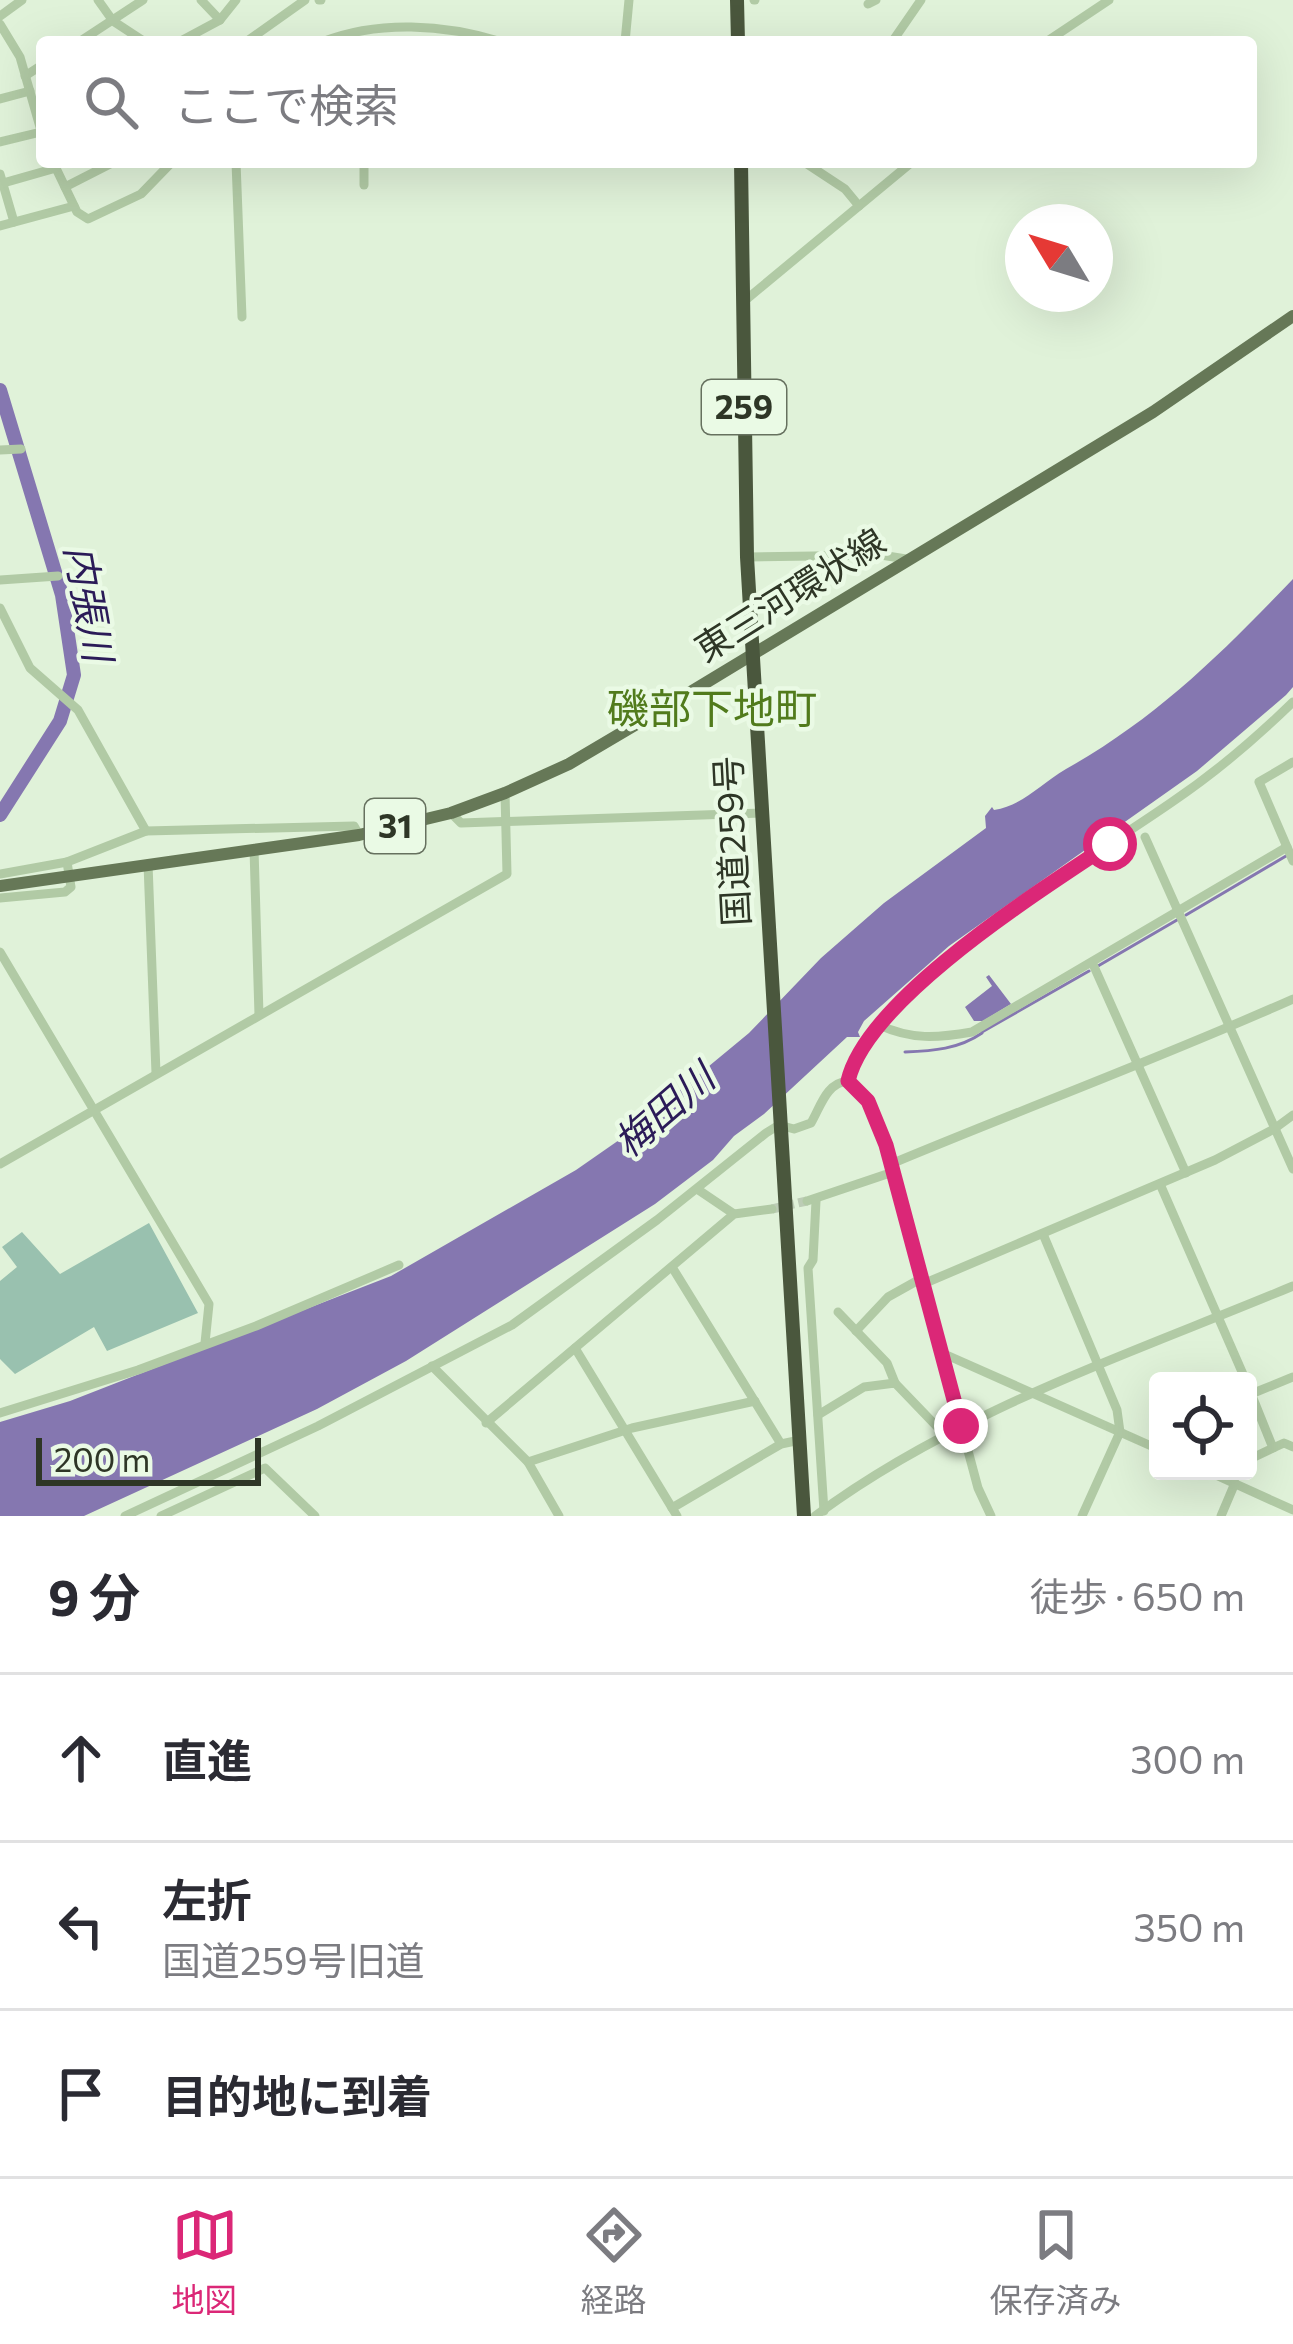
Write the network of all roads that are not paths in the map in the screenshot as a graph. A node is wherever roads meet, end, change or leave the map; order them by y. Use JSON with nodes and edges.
{"nodes":[{"id":1,"x":22,"y":0,"type":"edge"},
{"id":2,"x":98,"y":0,"type":"edge"},
{"id":3,"x":143,"y":0,"type":"edge"},
{"id":4,"x":201,"y":0,"type":"edge"},
{"id":5,"x":236,"y":0,"type":"edge"},
{"id":6,"x":305,"y":0,"type":"edge"},
{"id":7,"x":629,"y":0,"type":"edge"},
{"id":8,"x":737,"y":0,"type":"edge"},
{"id":9,"x":903,"y":0,"type":"edge"},
{"id":10,"x":921,"y":0,"type":"edge"},
{"id":11,"x":1109,"y":0,"type":"edge"},
{"id":12,"x":911,"y":12,"type":"junction"},
{"id":13,"x":0,"y":20,"type":"edge"},
{"id":14,"x":220,"y":20,"type":"junction"},
{"id":15,"x":113,"y":21,"type":"junction"},
{"id":16,"x":95,"y":36,"type":"edge"},
{"id":17,"x":136,"y":36,"type":"edge"},
{"id":18,"x":190,"y":36,"type":"edge"},
{"id":19,"x":254,"y":36,"type":"edge"},
{"id":20,"x":359,"y":36,"type":"edge"},
{"id":21,"x":472,"y":36,"type":"edge"},
{"id":22,"x":626,"y":36,"type":"edge"},
{"id":23,"x":739,"y":36,"type":"edge"},
{"id":24,"x":896,"y":36,"type":"edge"},
{"id":25,"x":1055,"y":36,"type":"edge"},
{"id":26,"x":15,"y":50,"type":"junction"},
{"id":27,"x":0,"y":54,"type":"edge"},
{"id":28,"x":36,"y":69,"type":"edge"},
{"id":29,"x":26,"y":76,"type":"junction"},
{"id":30,"x":30,"y":91,"type":"junction"},
{"id":31,"x":0,"y":99,"type":"edge"},
{"id":32,"x":36,"y":108,"type":"edge"},
{"id":33,"x":36,"y":134,"type":"edge"},
{"id":34,"x":0,"y":142,"type":"edge"},
{"id":35,"x":43,"y":168,"type":"edge"},
{"id":36,"x":56,"y":168,"type":"edge"},
{"id":37,"x":102,"y":168,"type":"edge"},
{"id":38,"x":165,"y":168,"type":"edge"},
{"id":39,"x":236,"y":168,"type":"edge"},
{"id":40,"x":364,"y":168,"type":"edge"},
{"id":41,"x":741,"y":168,"type":"edge"},
{"id":42,"x":813,"y":168,"type":"edge"},
{"id":43,"x":905,"y":168,"type":"edge"},
{"id":44,"x":1,"y":180,"type":"edge"},
{"id":45,"x":364,"y":185,"type":"dead end"},
{"id":46,"x":65,"y":187,"type":"junction"},
{"id":47,"x":74,"y":206,"type":"junction"},
{"id":48,"x":859,"y":206,"type":"junction"},
{"id":49,"x":14,"y":222,"type":"junction"},
{"id":50,"x":0,"y":226,"type":"edge"},
{"id":51,"x":742,"y":303,"type":"junction"},
{"id":52,"x":1293,"y":316,"type":"edge"},
{"id":53,"x":242,"y":317,"type":"dead end"},
{"id":54,"x":21,"y":449,"type":"dead end"},
{"id":55,"x":0,"y":450,"type":"edge"},
{"id":56,"x":747,"y":557,"type":"junction"},
{"id":57,"x":906,"y":559,"type":"junction"},
{"id":58,"x":58,"y":576,"type":"dead end"},
{"id":59,"x":0,"y":580,"type":"edge"},
{"id":60,"x":0,"y":608,"type":"edge"},
{"id":61,"x":752,"y":653,"type":"junction"},
{"id":62,"x":1293,"y":702,"type":"edge"},
{"id":63,"x":1293,"y":762,"type":"edge"},
{"id":64,"x":506,"y":794,"type":"junction"},
{"id":65,"x":452,"y":813,"type":"junction"},
{"id":66,"x":762,"y":813,"type":"junction"},
{"id":67,"x":507,"y":823,"type":"junction"},
{"id":68,"x":146,"y":831,"type":"junction"},
{"id":69,"x":359,"y":835,"type":"junction"},
{"id":70,"x":1144,"y":836,"type":"dead end"},
{"id":71,"x":254,"y":849,"type":"junction"},
{"id":72,"x":1291,"y":856,"type":"edge"},
{"id":73,"x":148,"y":865,"type":"junction"},
{"id":74,"x":69,"y":869,"type":"junction"},
{"id":75,"x":0,"y":874,"type":"edge"},
{"id":76,"x":0,"y":886,"type":"edge"},
{"id":77,"x":0,"y":898,"type":"edge"},
{"id":78,"x":1181,"y":915,"type":"junction"},
{"id":79,"x":0,"y":952,"type":"edge"},
{"id":80,"x":1094,"y":966,"type":"junction"},
{"id":81,"x":1293,"y":998,"type":"edge"},
{"id":82,"x":259,"y":1015,"type":"junction"},
{"id":83,"x":879,"y":1025,"type":"junction"},
{"id":84,"x":1230,"y":1027,"type":"junction"},
{"id":85,"x":1139,"y":1066,"type":"junction"},
{"id":86,"x":156,"y":1073,"type":"junction"},
{"id":87,"x":848,"y":1081,"type":"junction"},
{"id":88,"x":93,"y":1108,"type":"junction"},
{"id":89,"x":1293,"y":1115,"type":"edge"},
{"id":90,"x":778,"y":1125,"type":"junction"},
{"id":91,"x":1274,"y":1130,"type":"junction"},
{"id":92,"x":0,"y":1164,"type":"edge"},
{"id":93,"x":892,"y":1168,"type":"junction"},
{"id":94,"x":1293,"y":1169,"type":"edge"},
{"id":95,"x":1186,"y":1173,"type":"junction"},
{"id":96,"x":1160,"y":1184,"type":"junction"},
{"id":97,"x":697,"y":1189,"type":"junction"},
{"id":98,"x":772,"y":1209,"type":"tunnel mouth"},
{"id":99,"x":734,"y":1214,"type":"junction"},
{"id":100,"x":1043,"y":1234,"type":"junction"},
{"id":101,"x":399,"y":1265,"type":"dead end"},
{"id":102,"x":672,"y":1267,"type":"junction"},
{"id":103,"x":923,"y":1281,"type":"junction"},
{"id":104,"x":1293,"y":1286,"type":"edge"},
{"id":105,"x":838,"y":1312,"type":"dead end"},
{"id":106,"x":1218,"y":1317,"type":"junction"},
{"id":107,"x":792,"y":1321,"type":"junction"},
{"id":108,"x":812,"y":1321,"type":"junction"},
{"id":109,"x":856,"y":1330,"type":"junction"},
{"id":110,"x":206,"y":1343,"type":"junction"},
{"id":111,"x":575,"y":1348,"type":"junction"},
{"id":112,"x":942,"y":1353,"type":"junction"},
{"id":113,"x":432,"y":1366,"type":"junction"},
{"id":114,"x":1100,"y":1367,"type":"junction"},
{"id":115,"x":1242,"y":1372,"type":"edge"},
{"id":116,"x":1293,"y":1377,"type":"edge"},
{"id":117,"x":895,"y":1383,"type":"junction"},
{"id":118,"x":1257,"y":1385,"type":"edge"},
{"id":119,"x":1035,"y":1395,"type":"junction"},
{"id":120,"x":755,"y":1401,"type":"junction"},
{"id":121,"x":1257,"y":1409,"type":"edge"},
{"id":122,"x":0,"y":1413,"type":"edge"},
{"id":123,"x":818,"y":1415,"type":"junction"},
{"id":124,"x":486,"y":1423,"type":"junction"},
{"id":125,"x":961,"y":1426,"type":"junction"},
{"id":126,"x":1120,"y":1432,"type":"junction"},
{"id":127,"x":626,"y":1433,"type":"junction"},
{"id":128,"x":944,"y":1434,"type":"junction"},
{"id":129,"x":800,"y":1440,"type":"junction"},
{"id":130,"x":781,"y":1444,"type":"junction"},
{"id":131,"x":1149,"y":1445,"type":"edge"},
{"id":132,"x":1293,"y":1447,"type":"edge"},
{"id":133,"x":1273,"y":1448,"type":"junction"},
{"id":134,"x":1257,"y":1456,"type":"edge"},
{"id":135,"x":528,"y":1462,"type":"junction"},
{"id":136,"x":1231,"y":1480,"type":"edge"},
{"id":137,"x":1235,"y":1483,"type":"junction"},
{"id":138,"x":1293,"y":1510,"type":"edge"},
{"id":139,"x":674,"y":1512,"type":"edge"},
{"id":140,"x":821,"y":1514,"type":"edge"},
{"id":141,"x":124,"y":1516,"type":"edge"},
{"id":142,"x":161,"y":1516,"type":"edge"},
{"id":143,"x":315,"y":1516,"type":"edge"},
{"id":144,"x":559,"y":1516,"type":"edge"},
{"id":145,"x":804,"y":1516,"type":"edge"},
{"id":146,"x":991,"y":1516,"type":"edge"},
{"id":147,"x":1082,"y":1516,"type":"edge"},
{"id":148,"x":1221,"y":1516,"type":"edge"}],
"edges":[{"from":1,"to":13,"type":"street"},
{"from":2,"to":15,"type":"street"},
{"from":3,"to":15,"type":"street"},
{"from":4,"to":14,"type":"street"},
{"from":5,"to":14,"type":"street"},
{"from":6,"to":19,"type":"street"},
{"from":7,"to":22,"type":"street"},
{"from":8,"to":23,"type":"highway"},
{"from":9,"to":12,"type":"street"},
{"from":10,"to":12,"type":"street"},
{"from":11,"to":25,"type":"street"},
{"from":12,"to":24,"type":"street"},
{"from":13,"to":26,"type":"street"},
{"from":14,"to":18,"type":"street"},
{"from":15,"to":16,"type":"street"},
{"from":15,"to":17,"type":"street"},
{"from":20,"to":21,"type":"street"},
{"from":26,"to":27,"type":"street"},
{"from":26,"to":29,"type":"street"},
{"from":28,"to":29,"type":"street"},
{"from":29,"to":30,"type":"street"},
{"from":30,"to":31,"type":"street"},
{"from":30,"to":32,"type":"street"},
{"from":33,"to":34,"type":"street"},
{"from":35,"to":44,"type":"street"},
{"from":36,"to":46,"type":"street"},
{"from":37,"to":46,"type":"street"},
{"from":38,"to":47,"type":"street"},
{"from":39,"to":53,"type":"street"},
{"from":40,"to":45,"type":"street"},
{"from":41,"to":51,"type":"highway","name":"国道259号","number":"259"},
{"from":42,"to":48,"type":"street"},
{"from":43,"to":48,"type":"street"},
{"from":44,"to":49,"type":"street"},
{"from":46,"to":47,"type":"street"},
{"from":47,"to":49,"type":"street"},
{"from":48,"to":51,"type":"street"},
{"from":49,"to":50,"type":"street"},
{"from":51,"to":56,"type":"highway","name":"国道259号","number":"259"},
{"from":52,"to":57,"type":"main road","name":"東三河環状線","number":"31"},
{"from":54,"to":55,"type":"street"},
{"from":56,"to":57,"type":"street"},
{"from":56,"to":61,"type":"highway","name":"国道259号","number":"259"},
{"from":57,"to":61,"type":"main road","name":"東三河環状線","number":"31"},
{"from":58,"to":59,"type":"street"},
{"from":60,"to":68,"type":"street"},
{"from":61,"to":64,"type":"main road","name":"東三河環状線","number":"31"},
{"from":61,"to":66,"type":"highway","name":"国道259号","number":"259"},
{"from":62,"to":83,"type":"street"},
{"from":63,"to":72,"type":"street"},
{"from":64,"to":65,"type":"main road","name":"東三河環状線","number":"31"},
{"from":64,"to":67,"type":"street"},
{"from":65,"to":67,"type":"street"},
{"from":65,"to":69,"type":"main road","name":"東三河環状線","number":"31"},
{"from":66,"to":67,"type":"street"},
{"from":66,"to":90,"type":"highway","name":"国道259号","number":"259"},
{"from":67,"to":82,"type":"street"},
{"from":68,"to":69,"type":"street"},
{"from":68,"to":74,"type":"street"},
{"from":69,"to":71,"type":"main road","name":"東三河環状線","number":"31"},
{"from":70,"to":78,"type":"street"},
{"from":71,"to":73,"type":"main road","name":"東三河環状線","number":"31"},
{"from":71,"to":82,"type":"street"},
{"from":72,"to":78,"type":"street"},
{"from":73,"to":74,"type":"main road","name":"東三河環状線","number":"31"},
{"from":73,"to":86,"type":"street"},
{"from":74,"to":75,"type":"street"},
{"from":74,"to":76,"type":"main road","name":"東三河環状線","number":"31"},
{"from":74,"to":77,"type":"street"},
{"from":78,"to":80,"type":"street"},
{"from":78,"to":84,"type":"street"},
{"from":79,"to":88,"type":"street"},
{"from":80,"to":83,"type":"street"},
{"from":80,"to":85,"type":"street"},
{"from":81,"to":84,"type":"street"},
{"from":82,"to":86,"type":"street"},
{"from":83,"to":87,"type":"street"},
{"from":84,"to":85,"type":"street"},
{"from":84,"to":91,"type":"street"},
{"from":85,"to":93,"type":"street"},
{"from":85,"to":95,"type":"street"},
{"from":86,"to":88,"type":"street"},
{"from":87,"to":90,"type":"street"},
{"from":87,"to":93,"type":"street"},
{"from":88,"to":92,"type":"street"},
{"from":88,"to":110,"type":"street"},
{"from":89,"to":91,"type":"street"},
{"from":90,"to":97,"type":"street"},
{"from":90,"to":107,"type":"highway","name":"国道259号","number":"259"},
{"from":91,"to":94,"type":"street"},
{"from":91,"to":95,"type":"street"},
{"from":93,"to":103,"type":"street"},
{"from":93,"to":108,"type":"street"},
{"from":95,"to":96,"type":"street"},
{"from":96,"to":100,"type":"street"},
{"from":96,"to":106,"type":"street"},
{"from":97,"to":99,"type":"street"},
{"from":97,"to":113,"type":"street"},
{"from":98,"to":99,"type":"street"},
{"from":99,"to":102,"type":"street"},
{"from":100,"to":103,"type":"street"},
{"from":100,"to":114,"type":"street"},
{"from":101,"to":110,"type":"street"},
{"from":102,"to":111,"type":"street"},
{"from":102,"to":120,"type":"street"},
{"from":103,"to":109,"type":"street"},
{"from":103,"to":112,"type":"street"},
{"from":104,"to":106,"type":"street"},
{"from":105,"to":109,"type":"street"},
{"from":106,"to":114,"type":"street"},
{"from":106,"to":115,"type":"street"},
{"from":107,"to":108,"type":"street"},
{"from":107,"to":129,"type":"highway","name":"国道259号","number":"259"},
{"from":108,"to":123,"type":"street"},
{"from":109,"to":117,"type":"street"},
{"from":110,"to":122,"type":"street"},
{"from":111,"to":124,"type":"street"},
{"from":111,"to":127,"type":"street"},
{"from":112,"to":119,"type":"street"},
{"from":112,"to":125,"type":"street"},
{"from":113,"to":124,"type":"street"},
{"from":113,"to":141,"type":"street"},
{"from":114,"to":119,"type":"street"},
{"from":114,"to":126,"type":"street"},
{"from":116,"to":118,"type":"street"},
{"from":117,"to":123,"type":"street"},
{"from":117,"to":128,"type":"street"},
{"from":119,"to":125,"type":"street"},
{"from":119,"to":126,"type":"street"},
{"from":120,"to":127,"type":"street"},
{"from":120,"to":130,"type":"street"},
{"from":121,"to":133,"type":"street"},
{"from":123,"to":140,"type":"street"},
{"from":124,"to":135,"type":"street"},
{"from":125,"to":128,"type":"street"},
{"from":125,"to":146,"type":"street"},
{"from":126,"to":131,"type":"street"},
{"from":126,"to":147,"type":"street"},
{"from":127,"to":135,"type":"street"},
{"from":127,"to":139,"type":"street"},
{"from":128,"to":140,"type":"street"},
{"from":129,"to":130,"type":"street"},
{"from":129,"to":145,"type":"highway","name":"国道259号","number":"259"},
{"from":130,"to":139,"type":"street"},
{"from":132,"to":133,"type":"street"},
{"from":133,"to":134,"type":"street"},
{"from":135,"to":144,"type":"street"},
{"from":136,"to":137,"type":"street"},
{"from":137,"to":138,"type":"street"},
{"from":137,"to":148,"type":"street"},
{"from":142,"to":143,"type":"street"}]}
